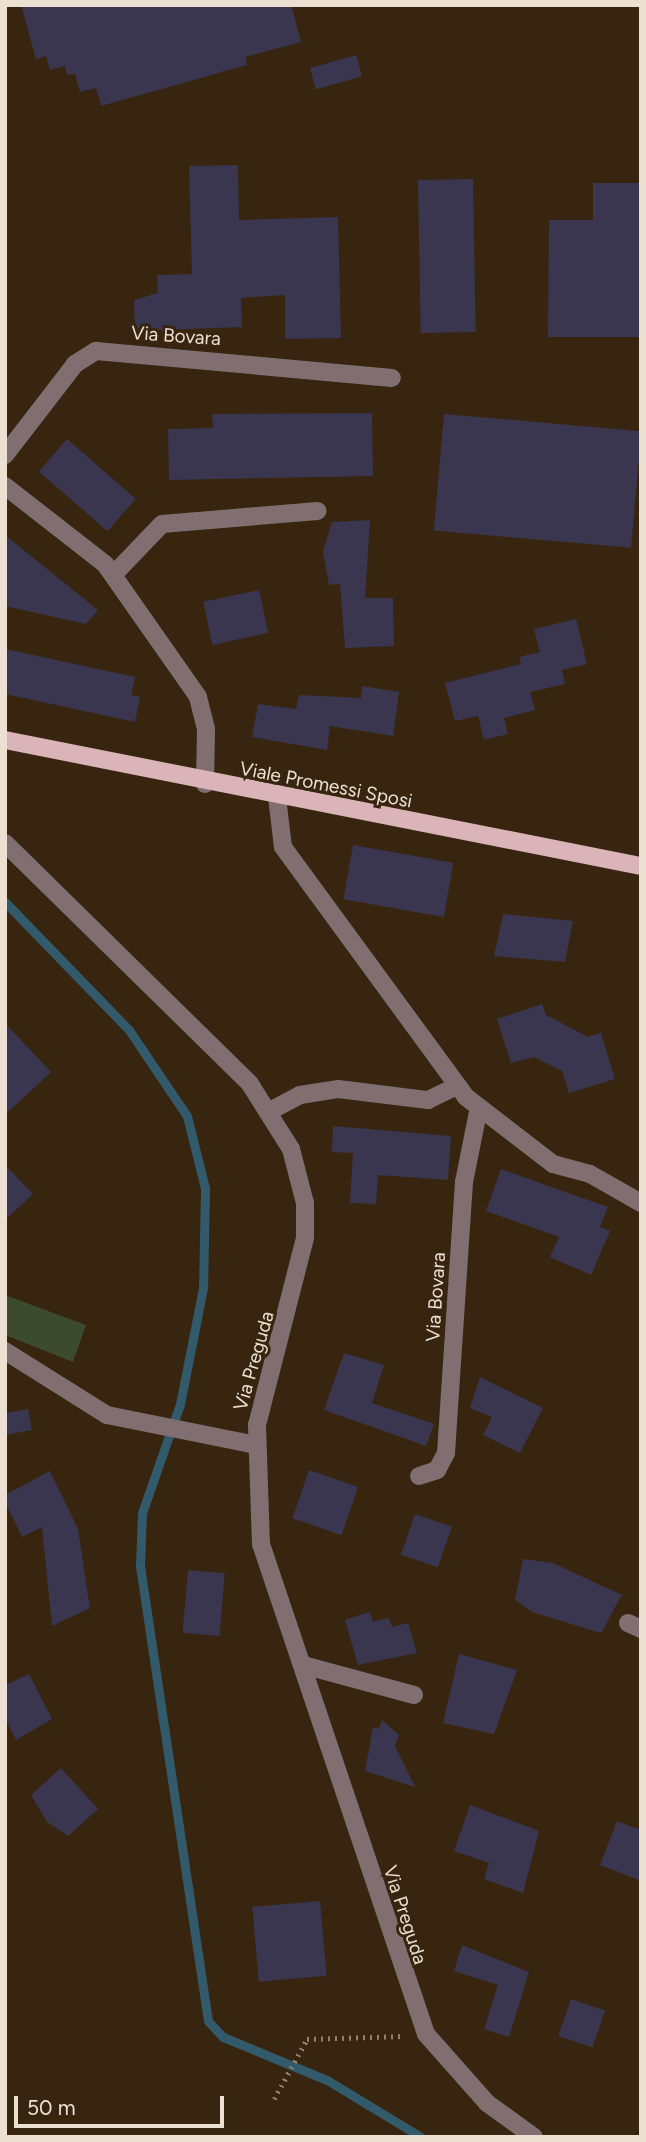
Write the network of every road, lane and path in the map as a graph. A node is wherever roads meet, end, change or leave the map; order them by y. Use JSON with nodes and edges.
{"nodes":[{"id":1,"x":392,"y":379,"type":"dead end"},
{"id":2,"x":5,"y":455,"type":"edge"},
{"id":3,"x":5,"y":486,"type":"edge"},
{"id":4,"x":317,"y":511,"type":"dead end"},
{"id":5,"x":114,"y":574,"type":"junction"},
{"id":6,"x":5,"y":740,"type":"edge"},
{"id":7,"x":205,"y":784,"type":"junction"},
{"id":8,"x":277,"y":797,"type":"junction"},
{"id":9,"x":5,"y":843,"type":"edge"},
{"id":10,"x":641,"y":866,"type":"edge"},
{"id":11,"x":457,"y":1086,"type":"junction"},
{"id":12,"x":479,"y":1107,"type":"junction"},
{"id":13,"x":270,"y":1111,"type":"junction"},
{"id":14,"x":641,"y":1203,"type":"edge"},
{"id":15,"x":5,"y":1351,"type":"edge"},
{"id":16,"x":256,"y":1445,"type":"junction"},
{"id":17,"x":419,"y":1476,"type":"dead end"},
{"id":18,"x":303,"y":1665,"type":"junction"},
{"id":19,"x":414,"y":1695,"type":"dead end"},
{"id":20,"x":428,"y":2036,"type":"junction"},
{"id":21,"x":274,"y":2099,"type":"dead end"},
{"id":22,"x":534,"y":2137,"type":"edge"}],
"edges":[{"from":1,"to":2,"type":"street","name":"Via Bovara"},
{"from":3,"to":5,"type":"street"},
{"from":4,"to":5,"type":"street"},
{"from":5,"to":7,"type":"street"},
{"from":6,"to":7,"type":"main road","name":"Viale Promessi Sposi"},
{"from":7,"to":8,"type":"main road","name":"Viale Promessi Sposi"},
{"from":8,"to":10,"type":"main road","name":"Viale Promessi Sposi"},
{"from":8,"to":11,"type":"street"},
{"from":9,"to":13,"type":"street","name":"Via Preguda"},
{"from":11,"to":12,"type":"street"},
{"from":11,"to":13,"type":"street"},
{"from":12,"to":14,"type":"street"},
{"from":12,"to":17,"type":"street","name":"Via Bovara"},
{"from":13,"to":16,"type":"street","name":"Via Preguda"},
{"from":15,"to":16,"type":"street"},
{"from":16,"to":18,"type":"street","name":"Via Preguda"},
{"from":18,"to":19,"type":"street"},
{"from":18,"to":20,"type":"street","name":"Via Preguda"},
{"from":20,"to":21,"type":"path"},
{"from":20,"to":22,"type":"street","name":"Via Preguda"}]}
